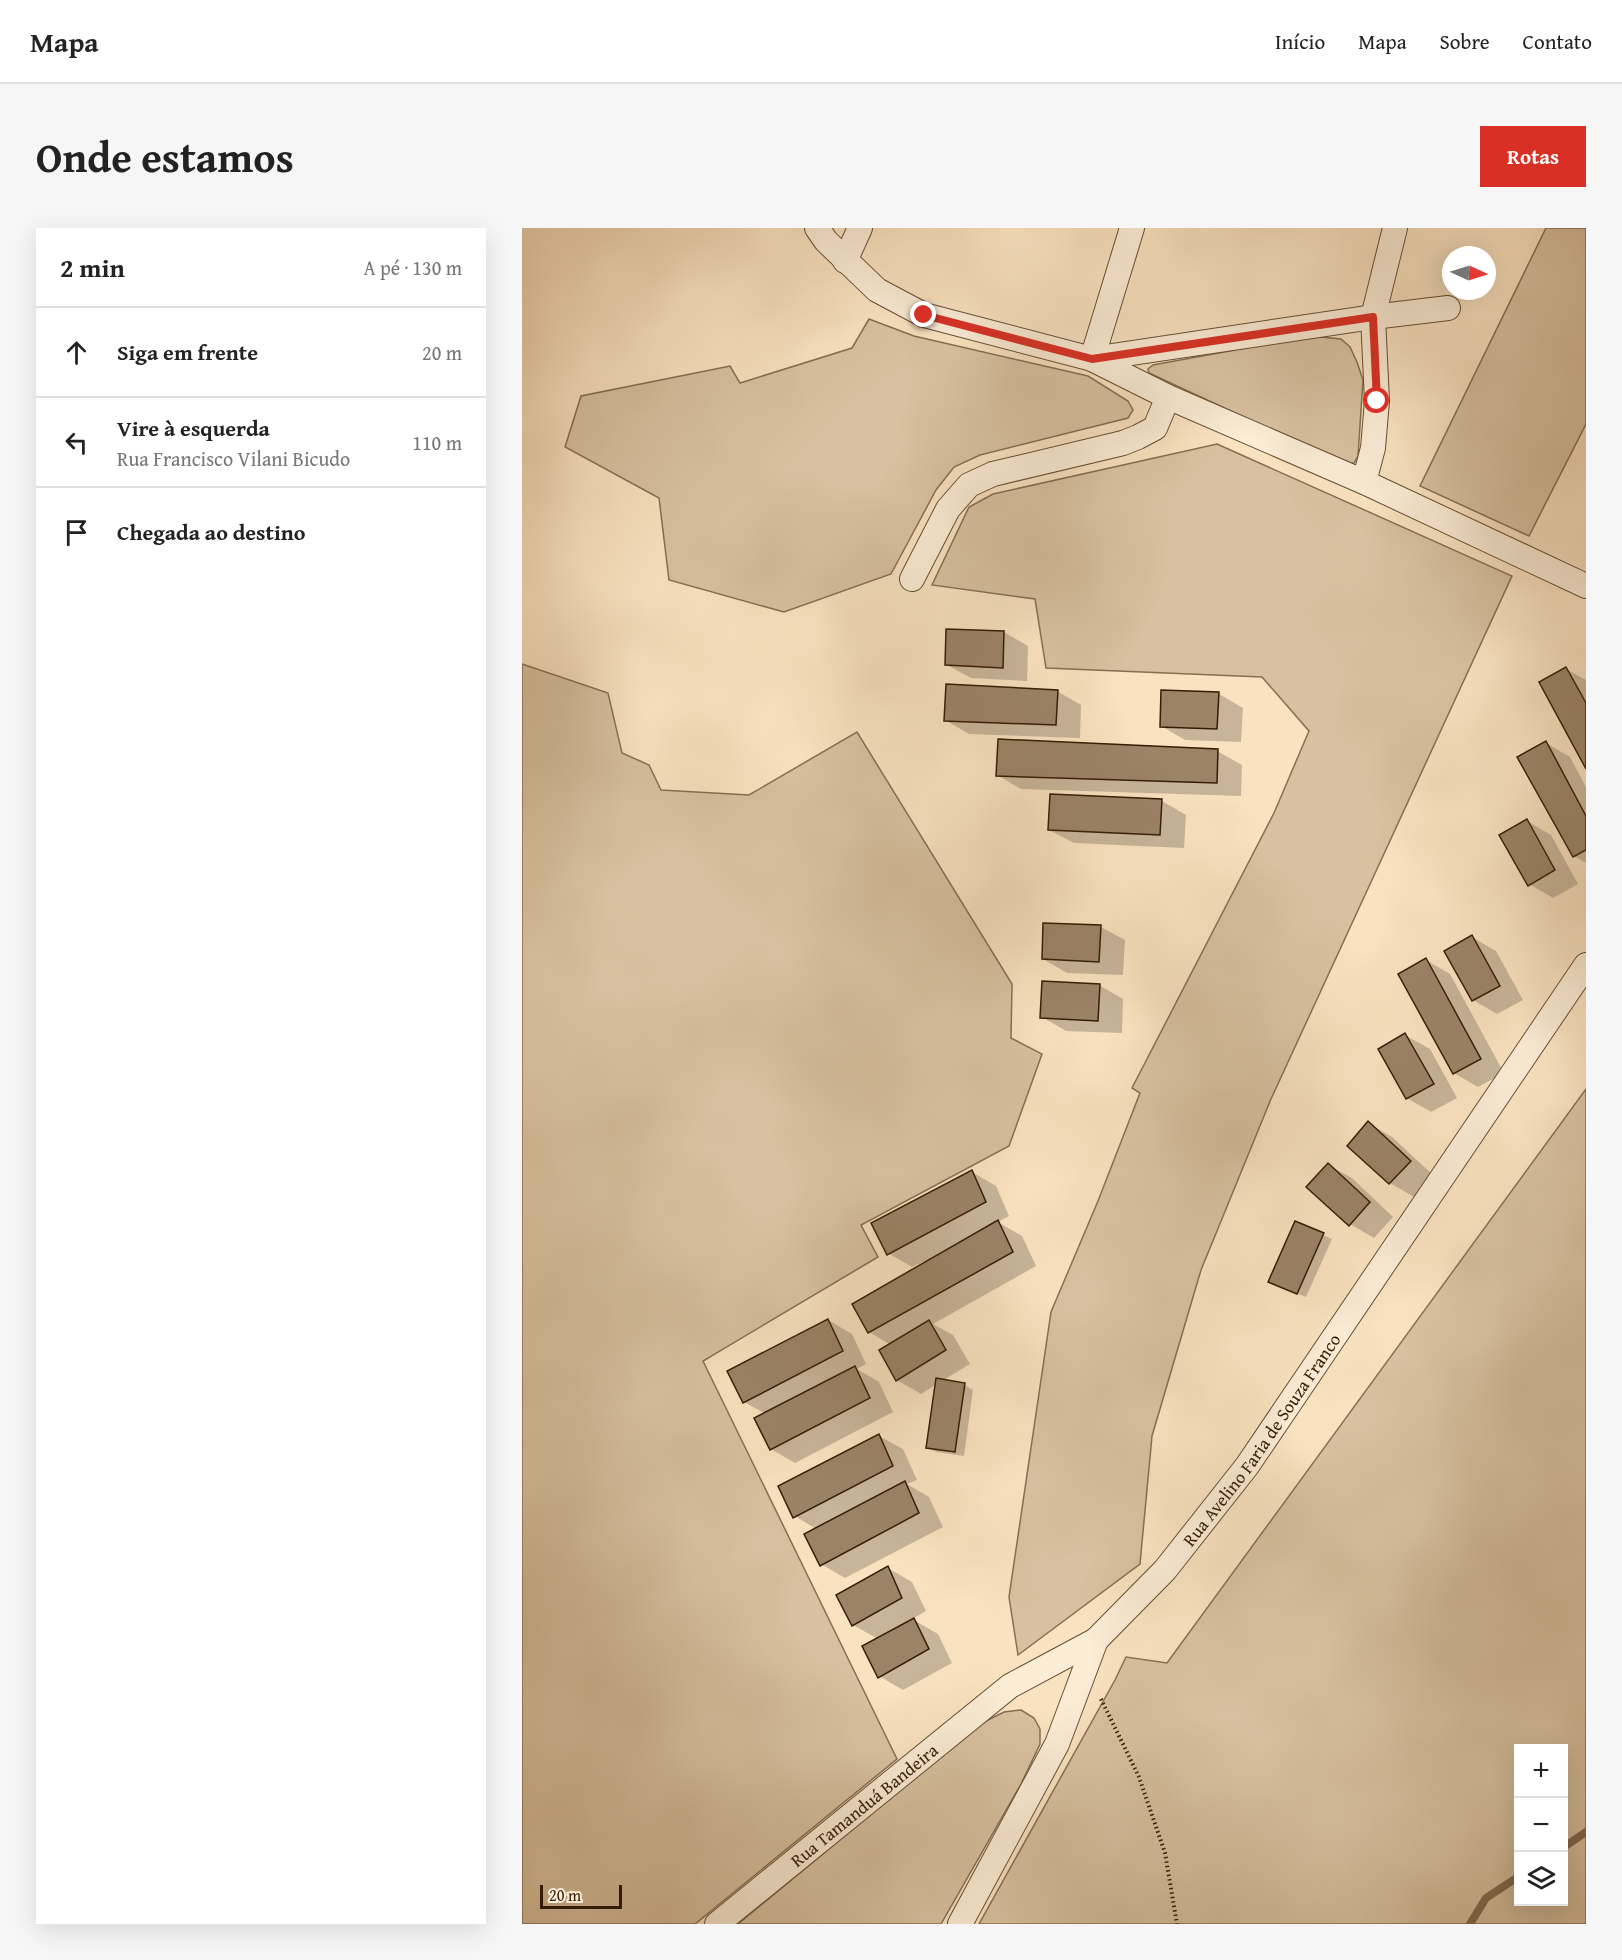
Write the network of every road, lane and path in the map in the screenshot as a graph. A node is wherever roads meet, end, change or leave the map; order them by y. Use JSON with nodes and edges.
{"nodes":[{"id":1,"x":817,"y":228,"type":"edge"},
{"id":2,"x":860,"y":228,"type":"edge"},
{"id":3,"x":1132,"y":228,"type":"edge"},
{"id":4,"x":1395,"y":228,"type":"edge"},
{"id":5,"x":845,"y":261,"type":"junction"},
{"id":6,"x":1448,"y":308,"type":"dead end"},
{"id":7,"x":1373,"y":317,"type":"junction"},
{"id":8,"x":1092,"y":359,"type":"junction"},
{"id":9,"x":1168,"y":397,"type":"junction"},
{"id":10,"x":1364,"y":482,"type":"junction"},
{"id":11,"x":1581,"y":577,"type":"edge"},
{"id":12,"x":912,"y":579,"type":"dead end"},
{"id":13,"x":1586,"y":965,"type":"edge"},
{"id":14,"x":1096,"y":1640,"type":"junction"},
{"id":15,"x":1086,"y":1669,"type":"junction"},
{"id":16,"x":717,"y":1924,"type":"edge"},
{"id":17,"x":960,"y":1924,"type":"edge"},
{"id":18,"x":1177,"y":1924,"type":"edge"}],
"edges":[{"from":1,"to":5,"type":"street"},
{"from":2,"to":5,"type":"street"},
{"from":3,"to":8,"type":"street"},
{"from":4,"to":7,"type":"street"},
{"from":5,"to":8,"type":"street"},
{"from":6,"to":7,"type":"street"},
{"from":7,"to":8,"type":"street"},
{"from":7,"to":10,"type":"street"},
{"from":8,"to":9,"type":"street"},
{"from":9,"to":10,"type":"street"},
{"from":9,"to":12,"type":"street"},
{"from":10,"to":11,"type":"street"},
{"from":13,"to":14,"type":"street","name":"Rua Avelino Faria de Souza Franco"},
{"from":14,"to":15,"type":"street","name":"Rua Avelino Faria de Souza Franco"},
{"from":14,"to":16,"type":"street","name":"Rua Tamanduá Bandeira"},
{"from":15,"to":17,"type":"street","name":"Rua Avelino Faria de Souza Franco"},
{"from":15,"to":18,"type":"path"}]}
